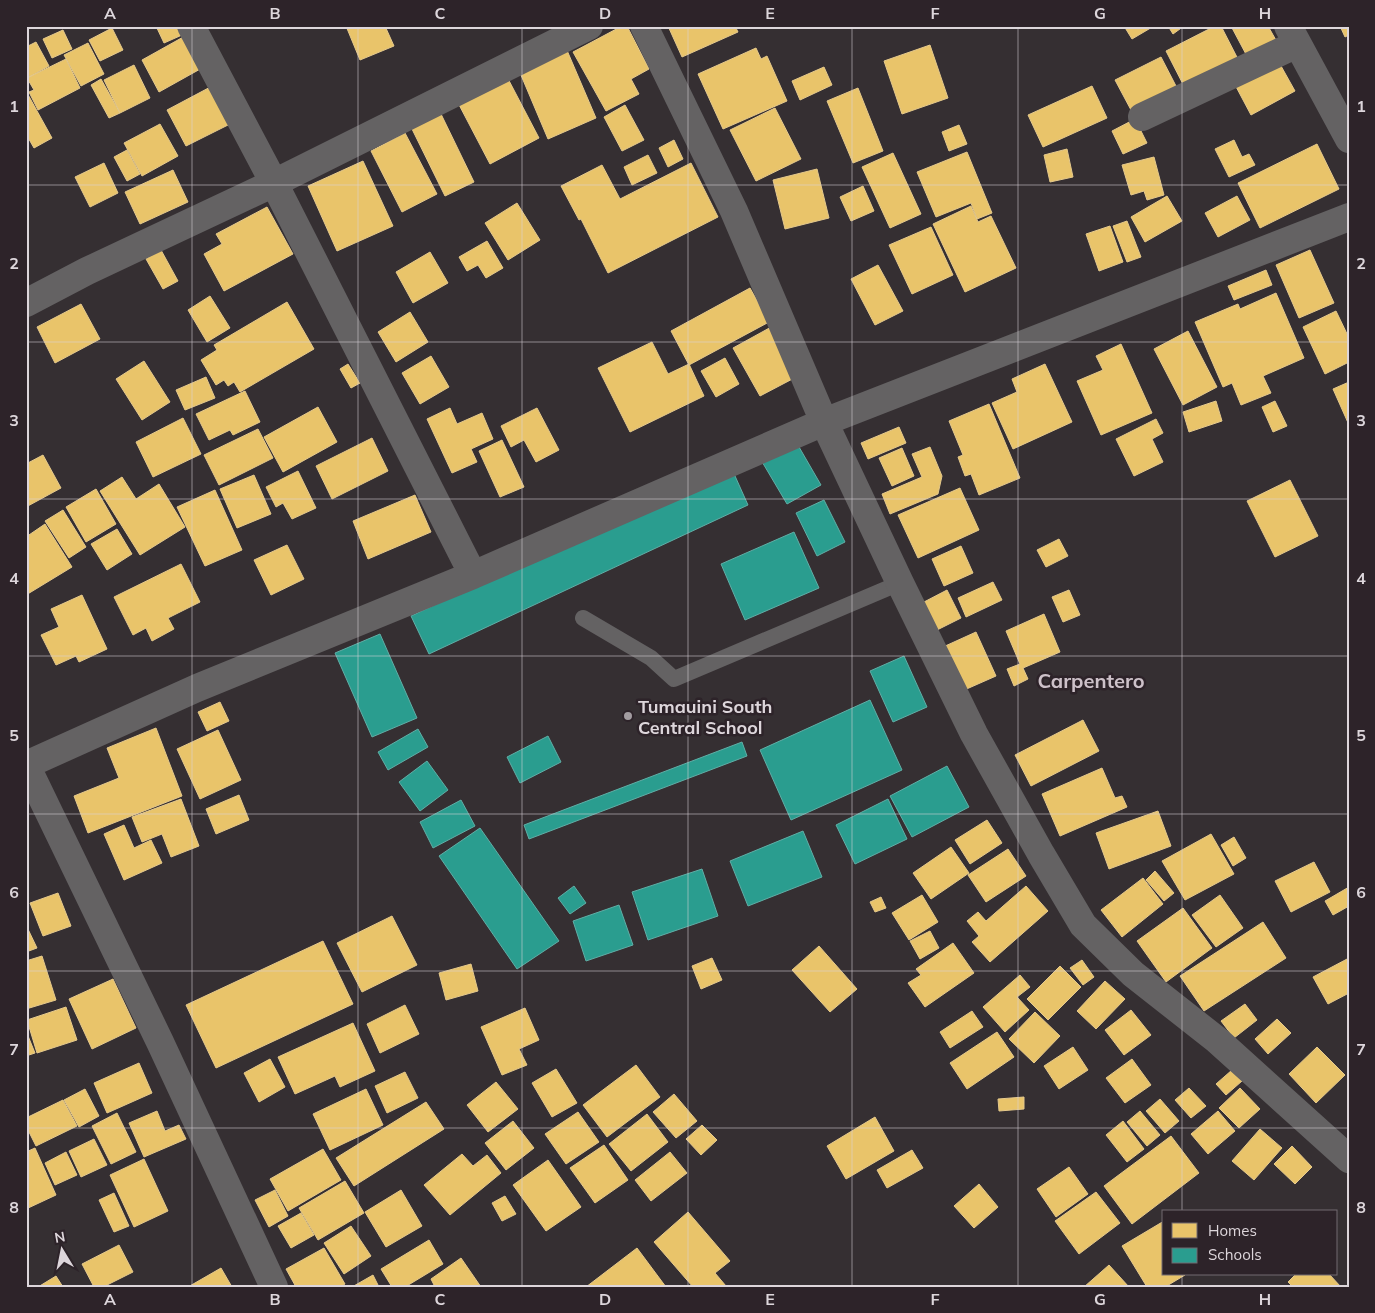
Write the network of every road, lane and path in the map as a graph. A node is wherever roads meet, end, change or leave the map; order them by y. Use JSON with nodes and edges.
{"nodes":[{"id":1,"x":191,"y":26,"type":"edge"},
{"id":2,"x":589,"y":26,"type":"edge"},
{"id":3,"x":644,"y":26,"type":"edge"},
{"id":4,"x":1293,"y":35,"type":"edge"},
{"id":5,"x":1142,"y":117,"type":"dead end"},
{"id":6,"x":1349,"y":138,"type":"edge"},
{"id":7,"x":274,"y":183,"type":"junction"},
{"id":8,"x":1349,"y":217,"type":"edge"},
{"id":9,"x":26,"y":302,"type":"edge"},
{"id":10,"x":824,"y":422,"type":"junction"},
{"id":11,"x":473,"y":575,"type":"junction"},
{"id":12,"x":900,"y":583,"type":"junction"},
{"id":13,"x":583,"y":618,"type":"dead end"},
{"id":14,"x":26,"y":765,"type":"edge"},
{"id":15,"x":1349,"y":1160,"type":"edge"},
{"id":16,"x":274,"y":1287,"type":"edge"}],
"edges":[{"from":1,"to":7,"type":"street"},
{"from":2,"to":7,"type":"street"},
{"from":3,"to":10,"type":"street"},
{"from":4,"to":5,"type":"street"},
{"from":4,"to":6,"type":"street"},
{"from":7,"to":9,"type":"street"},
{"from":7,"to":11,"type":"street"},
{"from":8,"to":10,"type":"street"},
{"from":10,"to":11,"type":"street"},
{"from":10,"to":12,"type":"street"},
{"from":11,"to":14,"type":"street"},
{"from":12,"to":13,"type":"lane"},
{"from":12,"to":15,"type":"street"},
{"from":14,"to":16,"type":"street"}]}
